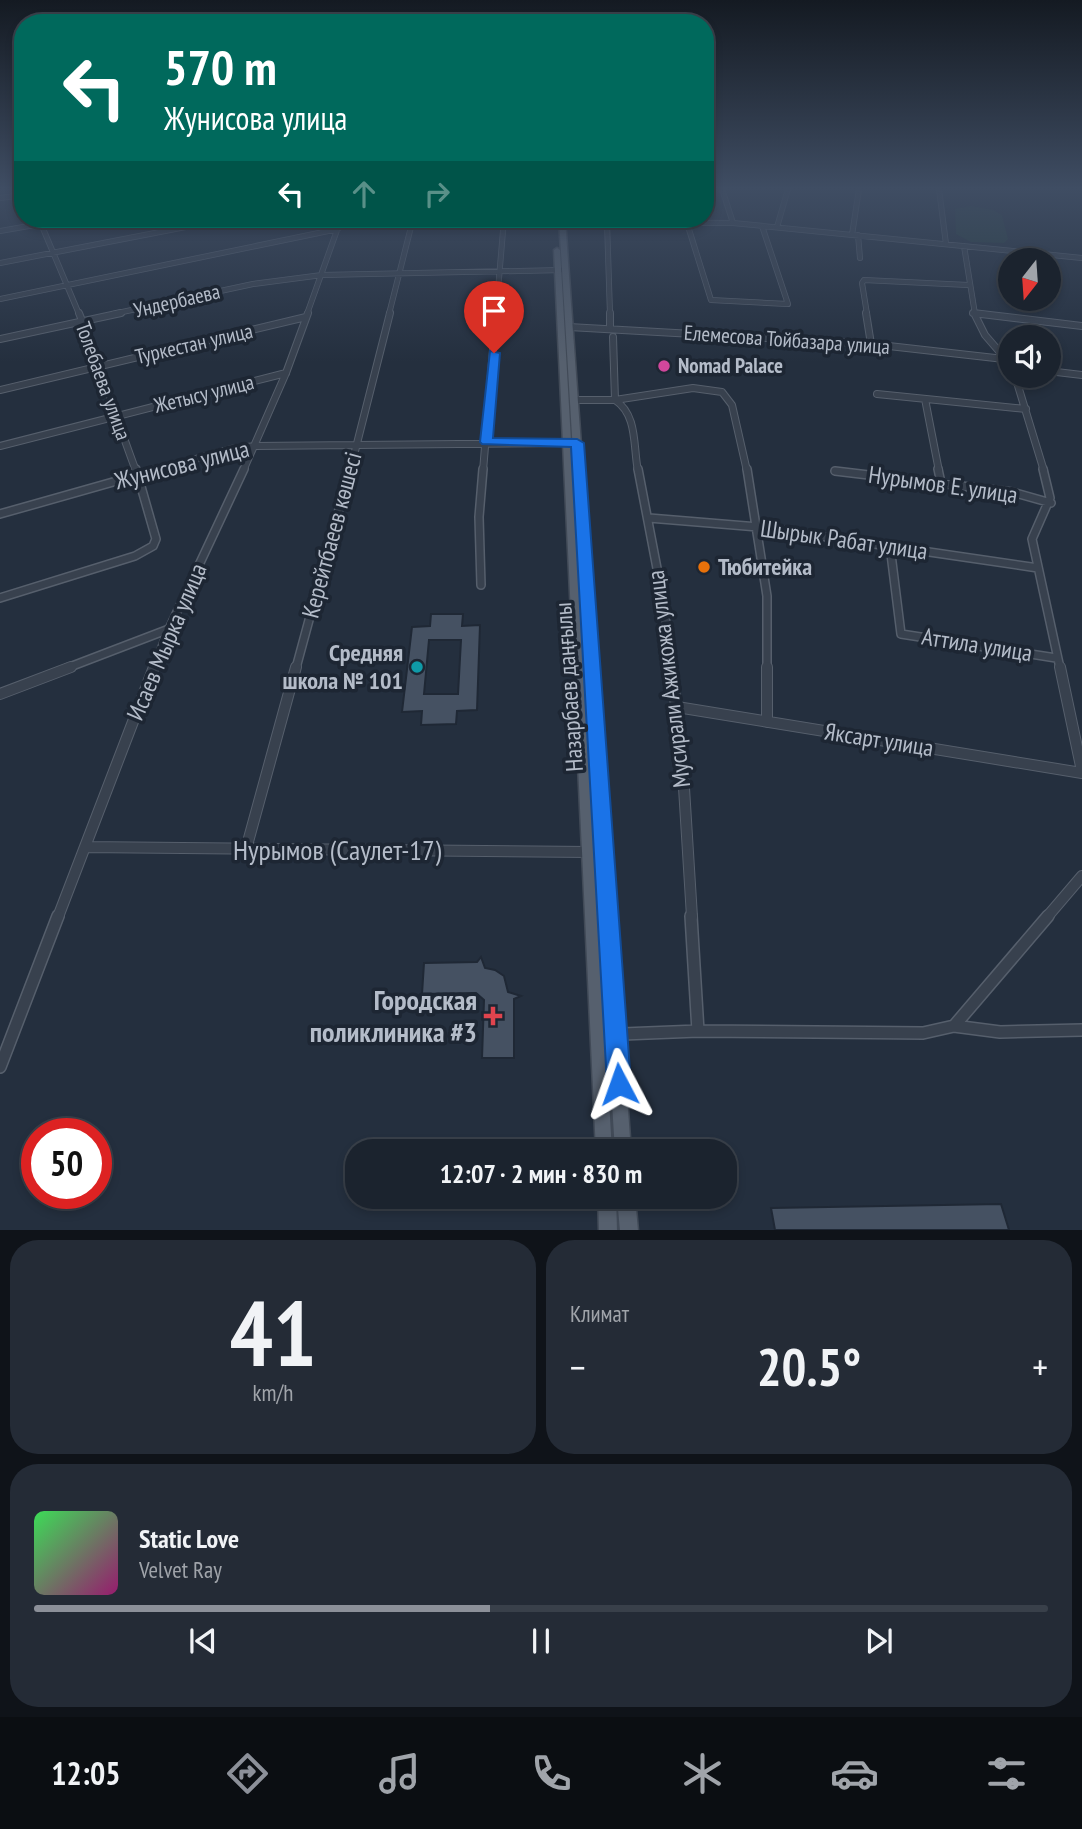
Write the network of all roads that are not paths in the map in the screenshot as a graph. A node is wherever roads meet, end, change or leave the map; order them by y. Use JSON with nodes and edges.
{"nodes":[{"id":1,"x":52,"y":246,"type":"edge"},
{"id":2,"x":88,"y":246,"type":"edge"},
{"id":3,"x":254,"y":246,"type":"edge"},
{"id":4,"x":332,"y":246,"type":"edge"},
{"id":5,"x":407,"y":246,"type":"edge"},
{"id":6,"x":502,"y":246,"type":"edge"},
{"id":7,"x":561,"y":246,"type":"edge"},
{"id":8,"x":608,"y":246,"type":"edge"},
{"id":9,"x":694,"y":246,"type":"edge"},
{"id":10,"x":769,"y":246,"type":"edge"},
{"id":11,"x":859,"y":246,"type":"edge"},
{"id":12,"x":964,"y":246,"type":"edge"},
{"id":13,"x":968,"y":246,"type":"edge"},
{"id":14,"x":55,"y":253,"type":"junction"},
{"id":15,"x":860,"y":258,"type":"dead end"},
{"id":16,"x":1082,"y":258,"type":"edge"},
{"id":17,"x":0,"y":263,"type":"edge"},
{"id":18,"x":562,"y":270,"type":"junction"},
{"id":19,"x":400,"y":271,"type":"junction"},
{"id":20,"x":500,"y":271,"type":"junction"},
{"id":21,"x":321,"y":275,"type":"junction"},
{"id":22,"x":69,"y":285,"type":"junction"},
{"id":23,"x":968,"y":285,"type":"junction"},
{"id":24,"x":0,"y":299,"type":"edge"},
{"id":25,"x":972,"y":313,"type":"junction"},
{"id":26,"x":306,"y":317,"type":"junction"},
{"id":27,"x":82,"y":323,"type":"junction"},
{"id":28,"x":1082,"y":326,"type":"edge"},
{"id":29,"x":569,"y":327,"type":"junction"},
{"id":30,"x":612,"y":333,"type":"junction"},
{"id":31,"x":0,"y":339,"type":"edge"},
{"id":32,"x":870,"y":344,"type":"junction"},
{"id":33,"x":998,"y":353,"type":"edge"},
{"id":34,"x":998,"y":358,"type":"edge"},
{"id":35,"x":101,"y":366,"type":"junction"},
{"id":36,"x":286,"y":373,"type":"junction"},
{"id":37,"x":1061,"y":373,"type":"edge"},
{"id":38,"x":1082,"y":375,"type":"edge"},
{"id":39,"x":1019,"y":388,"type":"edge"},
{"id":40,"x":0,"y":390,"type":"edge"},
{"id":41,"x":877,"y":394,"type":"dead end"},
{"id":42,"x":925,"y":399,"type":"junction"},
{"id":43,"x":574,"y":400,"type":"junction"},
{"id":44,"x":615,"y":400,"type":"junction"},
{"id":45,"x":1026,"y":409,"type":"junction"},
{"id":46,"x":115,"y":416,"type":"junction"},
{"id":47,"x":487,"y":442,"type":"junction"},
{"id":48,"x":572,"y":443,"type":"junction"},
{"id":49,"x":357,"y":444,"type":"junction"},
{"id":50,"x":0,"y":446,"type":"edge"},
{"id":51,"x":255,"y":446,"type":"junction"},
{"id":52,"x":835,"y":471,"type":"dead end"},
{"id":53,"x":138,"y":475,"type":"junction"},
{"id":54,"x":942,"y":483,"type":"junction"},
{"id":55,"x":1051,"y":503,"type":"junction"},
{"id":56,"x":0,"y":514,"type":"edge"},
{"id":57,"x":649,"y":519,"type":"junction"},
{"id":58,"x":758,"y":527,"type":"junction"},
{"id":59,"x":890,"y":546,"type":"junction"},
{"id":60,"x":1038,"y":568,"type":"junction"},
{"id":61,"x":481,"y":585,"type":"dead end"},
{"id":62,"x":0,"y":597,"type":"edge"},
{"id":63,"x":169,"y":629,"type":"junction"},
{"id":64,"x":1056,"y":658,"type":"junction"},
{"id":65,"x":0,"y":694,"type":"edge"},
{"id":66,"x":677,"y":707,"type":"junction"},
{"id":67,"x":767,"y":722,"type":"junction"},
{"id":68,"x":1082,"y":772,"type":"edge"},
{"id":69,"x":85,"y":847,"type":"junction"},
{"id":70,"x":246,"y":849,"type":"junction"},
{"id":71,"x":589,"y":852,"type":"junction"},
{"id":72,"x":1082,"y":876,"type":"edge"},
{"id":73,"x":954,"y":1026,"type":"junction"},
{"id":74,"x":1082,"y":1030,"type":"edge"},
{"id":75,"x":698,"y":1031,"type":"junction"},
{"id":76,"x":616,"y":1034,"type":"junction"},
{"id":77,"x":598,"y":1035,"type":"junction"},
{"id":78,"x":0,"y":1067,"type":"edge"},
{"id":79,"x":603,"y":1139,"type":"edge"},
{"id":80,"x":623,"y":1139,"type":"edge"},
{"id":81,"x":607,"y":1209,"type":"edge"},
{"id":82,"x":627,"y":1209,"type":"edge"},
{"id":83,"x":608,"y":1230,"type":"edge"},
{"id":84,"x":629,"y":1230,"type":"edge"}],
"edges":[{"from":1,"to":14,"type":"street","name":"Толебаева улица"},
{"from":2,"to":14,"type":"street"},
{"from":3,"to":22,"type":"street"},
{"from":4,"to":21,"type":"street","name":"Исаев Мырка улица"},
{"from":5,"to":19,"type":"street","name":"Керейтбаеев көшесі"},
{"from":6,"to":20,"type":"street"},
{"from":7,"to":18,"type":"main road","name":"Назарбаев даңғылы"},
{"from":8,"to":30,"type":"street","name":"Мусирали Ажикожа улица"},
{"from":9,"to":10,"type":"street"},
{"from":11,"to":15,"type":"street"},
{"from":12,"to":23,"type":"street"},
{"from":13,"to":16,"type":"street"},
{"from":14,"to":17,"type":"street"},
{"from":14,"to":22,"type":"street","name":"Толебаева улица"},
{"from":18,"to":20,"type":"street","name":"Ундербаева"},
{"from":18,"to":29,"type":"main road","name":"Назарбаев даңғылы"},
{"from":18,"to":48,"type":"main road","name":"Назарбаев даңғылы"},
{"from":19,"to":20,"type":"street","name":"Ундербаева"},
{"from":19,"to":21,"type":"street","name":"Ундербаева"},
{"from":19,"to":49,"type":"street","name":"Керейтбаеев көшесі"},
{"from":20,"to":47,"type":"street"},
{"from":21,"to":26,"type":"street","name":"Исаев Мырка улица"},
{"from":21,"to":27,"type":"street","name":"Ундербаева"},
{"from":22,"to":24,"type":"street"},
{"from":22,"to":27,"type":"street","name":"Толебаева улица"},
{"from":23,"to":25,"type":"street"},
{"from":23,"to":32,"type":"street"},
{"from":25,"to":28,"type":"street"},
{"from":25,"to":33,"type":"street"},
{"from":26,"to":35,"type":"street","name":"Туркестан улица"},
{"from":26,"to":36,"type":"street","name":"Исаев Мырка улица"},
{"from":27,"to":31,"type":"street","name":"Ундербаева"},
{"from":27,"to":35,"type":"street","name":"Толебаева улица"},
{"from":29,"to":30,"type":"street","name":"Елемесова Тойбазара улица"},
{"from":29,"to":43,"type":"main road","name":"Назарбаев даңғылы"},
{"from":30,"to":32,"type":"street","name":"Елемесова Тойбазара улица"},
{"from":30,"to":44,"type":"street","name":"Мусирали Ажикожа улица"},
{"from":32,"to":34,"type":"street","name":"Елемесова Тойбазара улица"},
{"from":35,"to":40,"type":"street","name":"Туркестан улица"},
{"from":35,"to":46,"type":"street","name":"Толебаева улица"},
{"from":36,"to":46,"type":"street","name":"Жетысу улица"},
{"from":36,"to":51,"type":"street","name":"Исаев Мырка улица"},
{"from":37,"to":38,"type":"street"},
{"from":39,"to":45,"type":"street"},
{"from":41,"to":42,"type":"street"},
{"from":42,"to":45,"type":"street"},
{"from":42,"to":54,"type":"street"},
{"from":43,"to":44,"type":"street"},
{"from":43,"to":48,"type":"main road","name":"Назарбаев даңғылы"},
{"from":44,"to":57,"type":"street","name":"Мусирали Ажикожа улица"},
{"from":44,"to":58,"type":"street"},
{"from":45,"to":55,"type":"street"},
{"from":46,"to":50,"type":"street","name":"Жетысу улица"},
{"from":46,"to":53,"type":"street","name":"Толебаева улица"},
{"from":47,"to":48,"type":"street","name":"Жунисова улица"},
{"from":47,"to":49,"type":"street","name":"Жунисова улица"},
{"from":47,"to":61,"type":"street"},
{"from":48,"to":71,"type":"main road","name":"Назарбаев даңғылы"},
{"from":48,"to":76,"type":"main road","name":"Назарбаев даңғылы"},
{"from":49,"to":51,"type":"street","name":"Жунисова улица"},
{"from":49,"to":70,"type":"street","name":"Керейтбаеев көшесі"},
{"from":51,"to":53,"type":"street","name":"Жунисова улица"},
{"from":51,"to":63,"type":"street","name":"Исаев Мырка улица"},
{"from":52,"to":54,"type":"street","name":"Нурымов Е. улица"},
{"from":53,"to":56,"type":"street","name":"Жунисова улица"},
{"from":53,"to":62,"type":"street","name":"Толебаева улица"},
{"from":54,"to":55,"type":"street","name":"Нурымов Е. улица"},
{"from":55,"to":60,"type":"street"},
{"from":57,"to":58,"type":"street","name":"Шырык Рабат улица"},
{"from":57,"to":66,"type":"street","name":"Мусирали Ажикожа улица"},
{"from":58,"to":59,"type":"street","name":"Шырык Рабат улица"},
{"from":58,"to":67,"type":"street"},
{"from":59,"to":60,"type":"street","name":"Шырык Рабат улица"},
{"from":59,"to":64,"type":"street","name":"Аттила улица"},
{"from":60,"to":64,"type":"street"},
{"from":63,"to":65,"type":"street"},
{"from":63,"to":69,"type":"street","name":"Исаев Мырка улица"},
{"from":64,"to":68,"type":"street"},
{"from":66,"to":67,"type":"street","name":"Яксарт улица"},
{"from":66,"to":75,"type":"street","name":"Мусирали Ажикожа улица"},
{"from":67,"to":68,"type":"street","name":"Яксарт улица"},
{"from":69,"to":70,"type":"street","name":"Нурымов (Саулет-17)"},
{"from":69,"to":78,"type":"street","name":"Исаев Мырка улица"},
{"from":70,"to":71,"type":"street","name":"Нурымов (Саулет-17)"},
{"from":71,"to":77,"type":"main road","name":"Назарбаев даңғылы"},
{"from":72,"to":73,"type":"street"},
{"from":73,"to":74,"type":"street"},
{"from":73,"to":75,"type":"street"},
{"from":75,"to":76,"type":"street"},
{"from":76,"to":77,"type":"street"},
{"from":76,"to":80,"type":"main road","name":"Назарбаев даңғылы"},
{"from":77,"to":79,"type":"main road","name":"Назарбаев даңғылы"},
{"from":81,"to":83,"type":"main road"},
{"from":82,"to":84,"type":"main road"}]}
